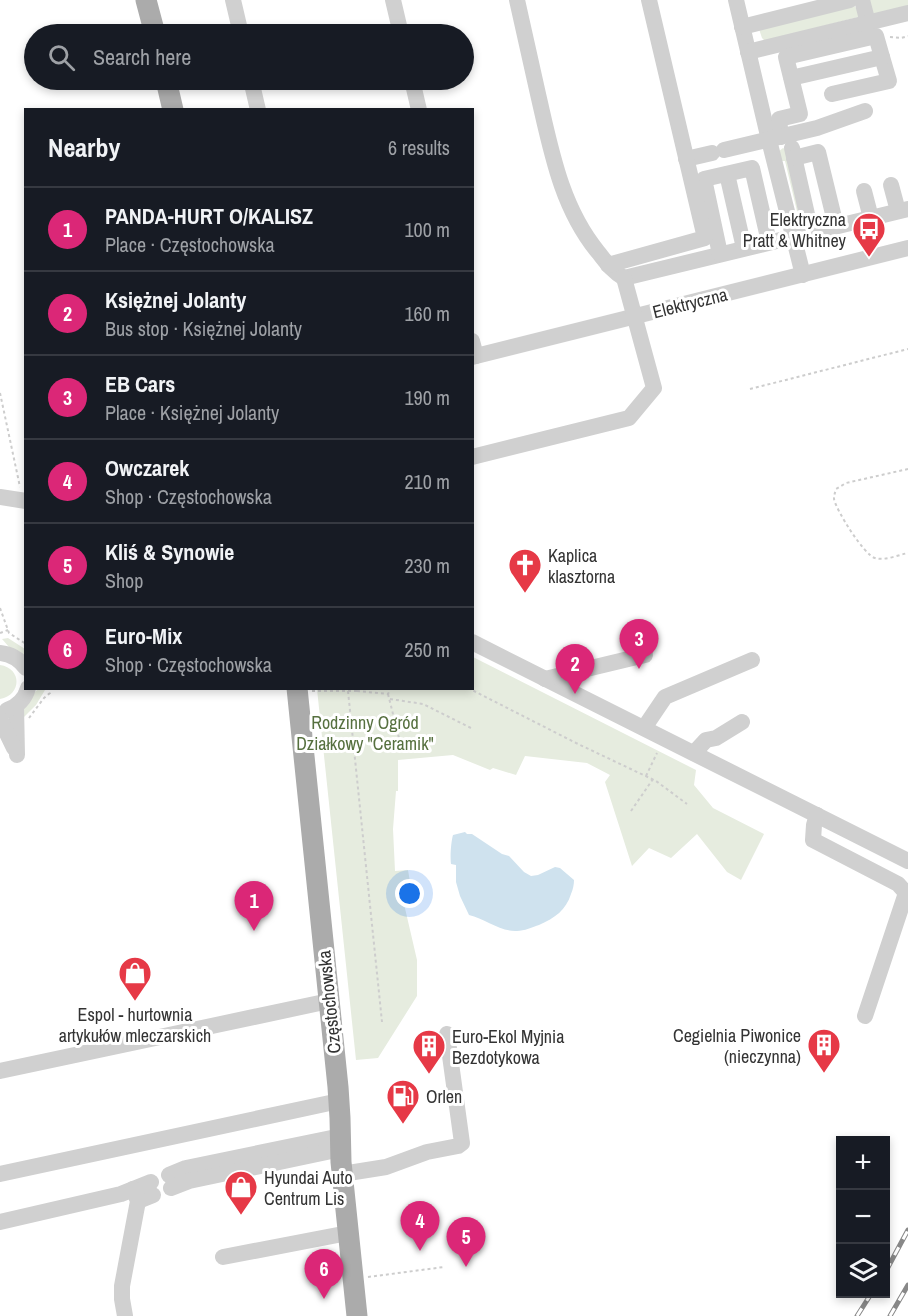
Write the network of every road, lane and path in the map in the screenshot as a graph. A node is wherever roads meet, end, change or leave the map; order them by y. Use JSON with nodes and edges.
{"nodes":[{"id":1,"x":147,"y":0,"type":"edge"},
{"id":2,"x":233,"y":0,"type":"edge"},
{"id":3,"x":393,"y":0,"type":"edge"},
{"id":4,"x":517,"y":0,"type":"edge"},
{"id":5,"x":649,"y":0,"type":"edge"},
{"id":6,"x":736,"y":0,"type":"edge"},
{"id":7,"x":850,"y":0,"type":"edge"},
{"id":8,"x":862,"y":0,"type":"edge"},
{"id":9,"x":908,"y":14,"type":"edge"},
{"id":10,"x":153,"y":24,"type":"edge"},
{"id":11,"x":239,"y":24,"type":"edge"},
{"id":12,"x":399,"y":24,"type":"edge"},
{"id":13,"x":742,"y":27,"type":"junction"},
{"id":14,"x":872,"y":29,"type":"junction"},
{"id":15,"x":908,"y":36,"type":"edge"},
{"id":16,"x":748,"y":52,"type":"junction"},
{"id":17,"x":882,"y":57,"type":"junction"},
{"id":18,"x":791,"y":78,"type":"junction"},
{"id":19,"x":168,"y":90,"type":"edge"},
{"id":20,"x":253,"y":90,"type":"edge"},
{"id":21,"x":414,"y":90,"type":"edge"},
{"id":22,"x":832,"y":94,"type":"dead end"},
{"id":23,"x":173,"y":108,"type":"edge"},
{"id":24,"x":258,"y":108,"type":"edge"},
{"id":25,"x":419,"y":108,"type":"edge"},
{"id":26,"x":865,"y":111,"type":"dead end"},
{"id":27,"x":779,"y":137,"type":"junction"},
{"id":28,"x":794,"y":158,"type":"junction"},
{"id":29,"x":686,"y":159,"type":"junction"},
{"id":30,"x":727,"y":174,"type":"junction"},
{"id":31,"x":891,"y":185,"type":"dead end"},
{"id":32,"x":864,"y":191,"type":"dead end"},
{"id":33,"x":903,"y":210,"type":"edge"},
{"id":34,"x":871,"y":218,"type":"junction"},
{"id":35,"x":836,"y":226,"type":"junction"},
{"id":36,"x":811,"y":232,"type":"junction"},
{"id":37,"x":794,"y":236,"type":"junction"},
{"id":38,"x":769,"y":242,"type":"junction"},
{"id":39,"x":744,"y":248,"type":"junction"},
{"id":40,"x":908,"y":248,"type":"edge"},
{"id":41,"x":720,"y":254,"type":"junction"},
{"id":42,"x":608,"y":265,"type":"junction"},
{"id":43,"x":804,"y":275,"type":"junction"},
{"id":44,"x":624,"y":278,"type":"junction"},
{"id":45,"x":634,"y":317,"type":"junction"},
{"id":46,"x":908,"y":349,"type":"edge"},
{"id":47,"x":474,"y":351,"type":"edge"},
{"id":48,"x":750,"y":389,"type":"dead end"},
{"id":49,"x":0,"y":393,"type":"edge"},
{"id":50,"x":474,"y":457,"type":"edge"},
{"id":51,"x":908,"y":470,"type":"edge"},
{"id":52,"x":0,"y":497,"type":"edge"},
{"id":53,"x":24,"y":497,"type":"edge"},
{"id":54,"x":24,"y":501,"type":"edge"},
{"id":55,"x":908,"y":553,"type":"edge"},
{"id":56,"x":0,"y":609,"type":"edge"},
{"id":57,"x":8,"y":630,"type":"junction"},
{"id":58,"x":0,"y":633,"type":"edge"},
{"id":59,"x":24,"y":643,"type":"edge"},
{"id":60,"x":474,"y":643,"type":"edge"},
{"id":61,"x":1,"y":650,"type":"edge"},
{"id":62,"x":645,"y":655,"type":"dead end"},
{"id":63,"x":752,"y":660,"type":"dead end"},
{"id":64,"x":24,"y":666,"type":"edge"},
{"id":65,"x":545,"y":679,"type":"junction"},
{"id":66,"x":27,"y":690,"type":"edge"},
{"id":67,"x":390,"y":690,"type":"edge"},
{"id":68,"x":472,"y":690,"type":"edge"},
{"id":69,"x":298,"y":691,"type":"edge"},
{"id":70,"x":348,"y":691,"type":"junction"},
{"id":71,"x":357,"y":691,"type":"joint"},
{"id":72,"x":388,"y":694,"type":"junction"},
{"id":73,"x":390,"y":699,"type":"junction"},
{"id":74,"x":8,"y":708,"type":"edge"},
{"id":75,"x":0,"y":719,"type":"edge"},
{"id":76,"x":742,"y":722,"type":"dead end"},
{"id":77,"x":471,"y":728,"type":"dead end"},
{"id":78,"x":644,"y":728,"type":"junction"},
{"id":79,"x":400,"y":742,"type":"dead end"},
{"id":80,"x":657,"y":753,"type":"dead end"},
{"id":81,"x":694,"y":753,"type":"junction"},
{"id":82,"x":646,"y":776,"type":"junction"},
{"id":83,"x":653,"y":779,"type":"junction"},
{"id":84,"x":687,"y":804,"type":"dead end"},
{"id":85,"x":631,"y":811,"type":"dead end"},
{"id":86,"x":818,"y":815,"type":"junction"},
{"id":87,"x":908,"y":861,"type":"edge"},
{"id":88,"x":329,"y":1001,"type":"junction"},
{"id":89,"x":865,"y":1016,"type":"dead end"},
{"id":90,"x":382,"y":1023,"type":"dead end"},
{"id":91,"x":447,"y":1034,"type":"dead end"},
{"id":92,"x":0,"y":1071,"type":"edge"},
{"id":93,"x":339,"y":1101,"type":"junction"},
{"id":94,"x":341,"y":1143,"type":"junction"},
{"id":95,"x":0,"y":1174,"type":"edge"},
{"id":96,"x":342,"y":1174,"type":"junction"},
{"id":97,"x":170,"y":1181,"type":"dead end"},
{"id":98,"x":0,"y":1222,"type":"edge"},
{"id":99,"x":348,"y":1233,"type":"junction"},
{"id":100,"x":223,"y":1257,"type":"dead end"},
{"id":101,"x":444,"y":1267,"type":"dead end"},
{"id":102,"x":353,"y":1279,"type":"junction"},
{"id":103,"x":125,"y":1316,"type":"edge"},
{"id":104,"x":357,"y":1316,"type":"edge"}],
"edges":[{"from":1,"to":10,"type":"main road"},
{"from":2,"to":11,"type":"street"},
{"from":3,"to":12,"type":"street"},
{"from":4,"to":42,"type":"street"},
{"from":5,"to":29,"type":"street"},
{"from":6,"to":13,"type":"street"},
{"from":7,"to":13,"type":"street"},
{"from":8,"to":14,"type":"street"},
{"from":9,"to":14,"type":"street"},
{"from":13,"to":16,"type":"street"},
{"from":14,"to":15,"type":"path"},
{"from":14,"to":16,"type":"street"},
{"from":14,"to":17,"type":"street"},
{"from":14,"to":18,"type":"street"},
{"from":16,"to":27,"type":"street"},
{"from":17,"to":18,"type":"street"},
{"from":17,"to":22,"type":"street"},
{"from":18,"to":27,"type":"street"},
{"from":19,"to":23,"type":"main road"},
{"from":20,"to":24,"type":"street"},
{"from":21,"to":25,"type":"street"},
{"from":26,"to":27,"type":"street"},
{"from":27,"to":28,"type":"street"},
{"from":27,"to":29,"type":"street"},
{"from":27,"to":37,"type":"street"},
{"from":28,"to":35,"type":"street"},
{"from":28,"to":36,"type":"street"},
{"from":29,"to":42,"type":"street"},
{"from":30,"to":38,"type":"street"},
{"from":30,"to":39,"type":"street"},
{"from":30,"to":41,"type":"street"},
{"from":31,"to":33,"type":"street"},
{"from":32,"to":34,"type":"street"},
{"from":33,"to":34,"type":"street"},
{"from":34,"to":35,"type":"street"},
{"from":35,"to":36,"type":"street"},
{"from":36,"to":37,"type":"street"},
{"from":37,"to":38,"type":"street"},
{"from":37,"to":43,"type":"street"},
{"from":38,"to":39,"type":"street"},
{"from":39,"to":41,"type":"street"},
{"from":40,"to":43,"type":"street","name":"Elektryczna"},
{"from":41,"to":44,"type":"street"},
{"from":42,"to":44,"type":"street"},
{"from":43,"to":45,"type":"street","name":"Elektryczna"},
{"from":44,"to":45,"type":"street"},
{"from":45,"to":47,"type":"street","name":"Elektryczna"},
{"from":45,"to":50,"type":"street"},
{"from":46,"to":48,"type":"path"},
{"from":49,"to":53,"type":"path"},
{"from":51,"to":55,"type":"path"},
{"from":52,"to":54,"type":"street"},
{"from":56,"to":57,"type":"path"},
{"from":57,"to":58,"type":"path"},
{"from":57,"to":59,"type":"path"},
{"from":60,"to":65,"type":"street"},
{"from":61,"to":64,"type":"street"},
{"from":62,"to":65,"type":"street"},
{"from":63,"to":78,"type":"street"},
{"from":65,"to":78,"type":"street"},
{"from":66,"to":74,"type":"street"},
{"from":67,"to":72,"type":"path"},
{"from":68,"to":82,"type":"path"},
{"from":69,"to":70,"type":"path"},
{"from":69,"to":88,"type":"main road","name":"Częstochowska"},
{"from":70,"to":71,"type":"path"},
{"from":70,"to":90,"type":"path"},
{"from":71,"to":72,"type":"path"},
{"from":72,"to":73,"type":"path"},
{"from":73,"to":77,"type":"path"},
{"from":73,"to":79,"type":"path"},
{"from":74,"to":75,"type":"street"},
{"from":76,"to":81,"type":"street"},
{"from":78,"to":81,"type":"street"},
{"from":80,"to":82,"type":"path"},
{"from":81,"to":86,"type":"street"},
{"from":82,"to":83,"type":"path"},
{"from":83,"to":84,"type":"path"},
{"from":83,"to":85,"type":"path"},
{"from":86,"to":87,"type":"street"},
{"from":86,"to":89,"type":"street"},
{"from":88,"to":92,"type":"street"},
{"from":88,"to":93,"type":"main road","name":"Częstochowska"},
{"from":91,"to":96,"type":"street"},
{"from":93,"to":94,"type":"main road","name":"Częstochowska"},
{"from":93,"to":95,"type":"street"},
{"from":94,"to":96,"type":"main road","name":"Częstochowska"},
{"from":94,"to":97,"type":"street"},
{"from":96,"to":99,"type":"main road","name":"Częstochowska"},
{"from":98,"to":103,"type":"street"},
{"from":99,"to":100,"type":"street"},
{"from":99,"to":102,"type":"main road","name":"Częstochowska"},
{"from":101,"to":102,"type":"path"},
{"from":102,"to":104,"type":"main road","name":"Częstochowska"}]}
